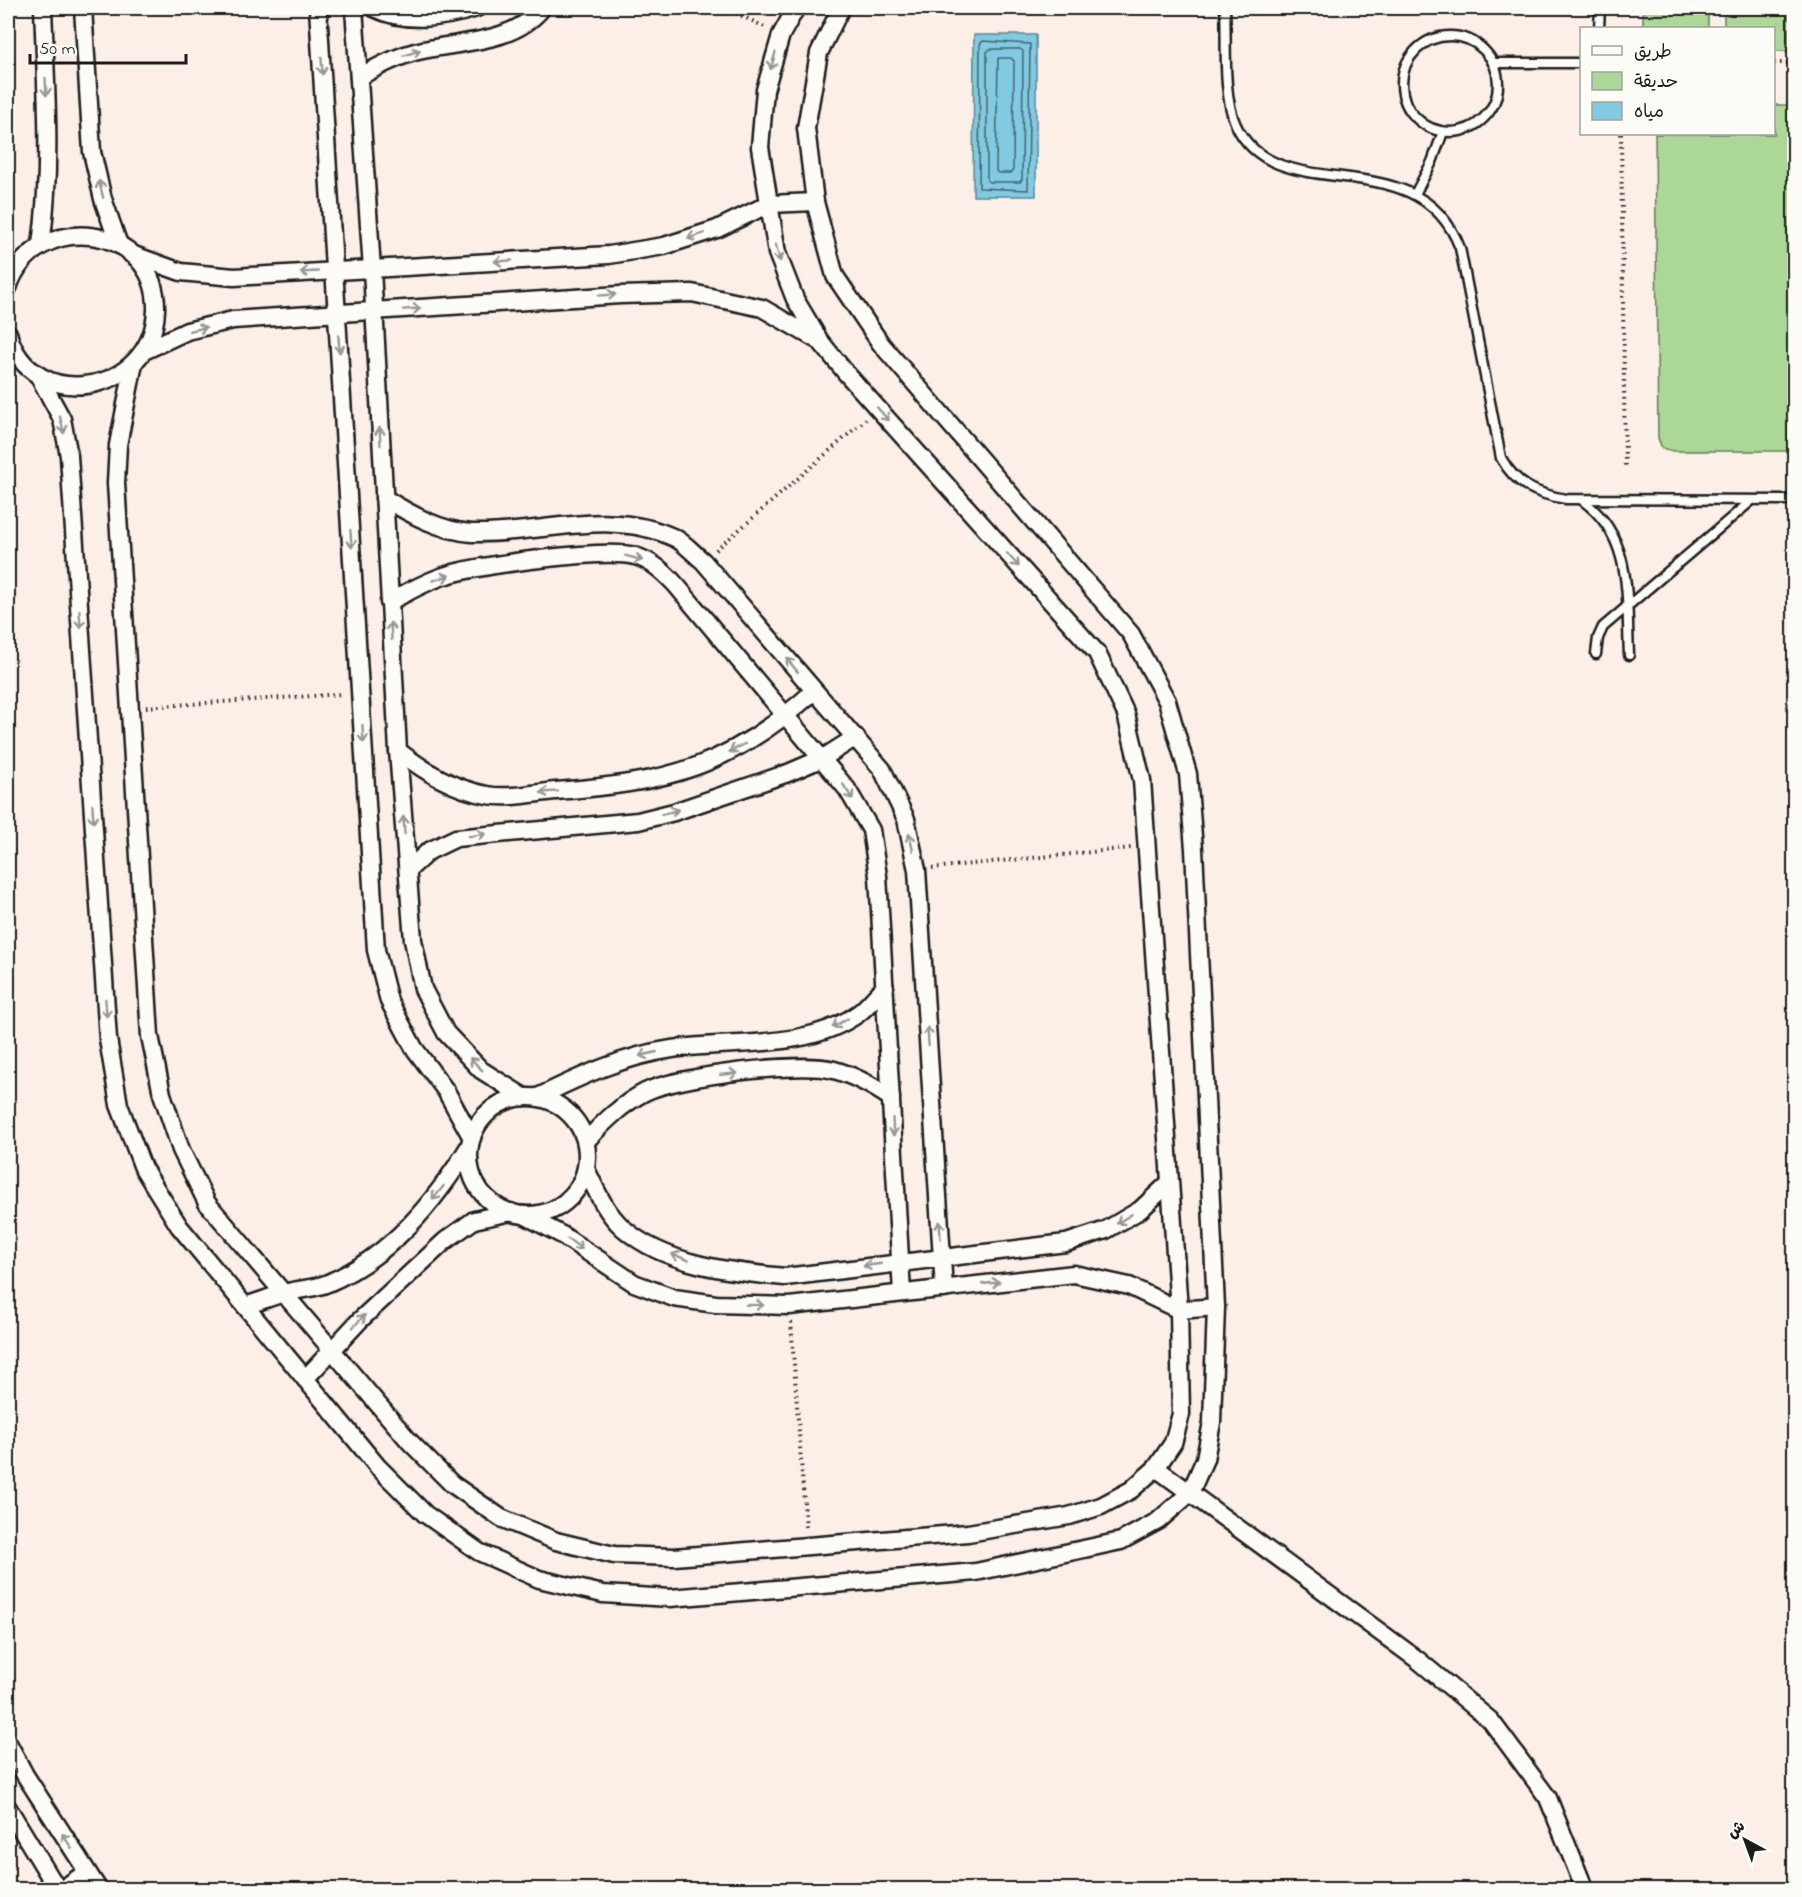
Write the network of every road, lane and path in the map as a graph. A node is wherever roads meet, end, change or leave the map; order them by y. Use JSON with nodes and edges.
{"nodes":[{"id":1,"x":43,"y":8,"type":"edge"},
{"id":2,"x":83,"y":8,"type":"edge"},
{"id":3,"x":318,"y":8,"type":"edge"},
{"id":4,"x":354,"y":8,"type":"edge"},
{"id":5,"x":374,"y":8,"type":"edge"},
{"id":6,"x":477,"y":8,"type":"edge"},
{"id":7,"x":542,"y":8,"type":"edge"},
{"id":8,"x":725,"y":8,"type":"edge"},
{"id":9,"x":795,"y":8,"type":"edge"},
{"id":10,"x":842,"y":8,"type":"edge"},
{"id":11,"x":1225,"y":8,"type":"edge"},
{"id":12,"x":1600,"y":8,"type":"edge"},
{"id":13,"x":1599,"y":27,"type":"edge"},
{"id":14,"x":781,"y":35,"type":"junction"},
{"id":15,"x":1493,"y":63,"type":"junction"},
{"id":16,"x":1580,"y":63,"type":"edge"},
{"id":17,"x":1775,"y":63,"type":"edge"},
{"id":18,"x":1794,"y":63,"type":"edge"},
{"id":19,"x":359,"y":77,"type":"junction"},
{"id":20,"x":1443,"y":132,"type":"junction"},
{"id":21,"x":1622,"y":135,"type":"edge"},
{"id":22,"x":1414,"y":195,"type":"junction"},
{"id":23,"x":815,"y":202,"type":"junction"},
{"id":24,"x":769,"y":204,"type":"junction"},
{"id":25,"x":41,"y":245,"type":"junction"},
{"id":26,"x":125,"y":249,"type":"junction"},
{"id":27,"x":13,"y":267,"type":"edge"},
{"id":28,"x":372,"y":269,"type":"junction"},
{"id":29,"x":335,"y":271,"type":"junction"},
{"id":30,"x":8,"y":288,"type":"edge"},
{"id":31,"x":374,"y":311,"type":"junction"},
{"id":32,"x":337,"y":314,"type":"junction"},
{"id":33,"x":8,"y":333,"type":"edge"},
{"id":34,"x":820,"y":342,"type":"junction"},
{"id":35,"x":11,"y":351,"type":"edge"},
{"id":36,"x":139,"y":357,"type":"junction"},
{"id":37,"x":37,"y":373,"type":"junction"},
{"id":38,"x":878,"y":409,"type":"junction"},
{"id":39,"x":1625,"y":467,"type":"dead end"},
{"id":40,"x":384,"y":498,"type":"junction"},
{"id":41,"x":1582,"y":500,"type":"junction"},
{"id":42,"x":1794,"y":500,"type":"edge"},
{"id":43,"x":1751,"y":501,"type":"junction"},
{"id":44,"x":703,"y":561,"type":"junction"},
{"id":45,"x":389,"y":602,"type":"junction"},
{"id":46,"x":1626,"y":606,"type":"junction"},
{"id":47,"x":1596,"y":654,"type":"dead end"},
{"id":48,"x":1629,"y":655,"type":"dead end"},
{"id":49,"x":814,"y":691,"type":"junction"},
{"id":50,"x":361,"y":693,"type":"junction"},
{"id":51,"x":130,"y":708,"type":"junction"},
{"id":52,"x":786,"y":716,"type":"junction"},
{"id":53,"x":856,"y":737,"type":"junction"},
{"id":54,"x":398,"y":752,"type":"junction"},
{"id":55,"x":823,"y":758,"type":"junction"},
{"id":56,"x":1146,"y":846,"type":"junction"},
{"id":57,"x":408,"y":870,"type":"junction"},
{"id":58,"x":917,"y":870,"type":"junction"},
{"id":59,"x":885,"y":987,"type":"junction"},
{"id":60,"x":531,"y":1097,"type":"junction"},
{"id":61,"x":891,"y":1098,"type":"junction"},
{"id":62,"x":471,"y":1141,"type":"junction"},
{"id":63,"x":586,"y":1141,"type":"junction"},
{"id":64,"x":586,"y":1169,"type":"junction"},
{"id":65,"x":1169,"y":1183,"type":"junction"},
{"id":66,"x":518,"y":1214,"type":"junction"},
{"id":67,"x":942,"y":1257,"type":"junction"},
{"id":68,"x":901,"y":1261,"type":"junction"},
{"id":69,"x":944,"y":1289,"type":"junction"},
{"id":70,"x":284,"y":1293,"type":"junction"},
{"id":71,"x":903,"y":1293,"type":"junction"},
{"id":72,"x":245,"y":1306,"type":"junction"},
{"id":73,"x":789,"y":1306,"type":"junction"},
{"id":74,"x":1216,"y":1307,"type":"junction"},
{"id":75,"x":1179,"y":1310,"type":"junction"},
{"id":76,"x":333,"y":1350,"type":"junction"},
{"id":77,"x":305,"y":1379,"type":"junction"},
{"id":78,"x":1156,"y":1468,"type":"junction"},
{"id":79,"x":1190,"y":1493,"type":"junction"},
{"id":80,"x":807,"y":1546,"type":"junction"},
{"id":81,"x":8,"y":1743,"type":"edge"},
{"id":82,"x":8,"y":1808,"type":"edge"},
{"id":83,"x":87,"y":1872,"type":"junction"},
{"id":84,"x":60,"y":1890,"type":"edge"},
{"id":85,"x":99,"y":1890,"type":"edge"},
{"id":86,"x":1585,"y":1890,"type":"edge"}],
"edges":[{"from":1,"to":25,"type":"street","one_way":true},
{"from":26,"to":2,"type":"street","one_way":true},
{"from":3,"to":29,"type":"street","one_way":true},
{"from":4,"to":19,"type":"street"},
{"from":5,"to":6,"type":"street"},
{"from":19,"to":7,"type":"street","one_way":true},
{"from":8,"to":14,"type":"path"},
{"from":9,"to":14,"type":"street"},
{"from":10,"to":23,"type":"street"},
{"from":11,"to":22,"type":"lane"},
{"from":12,"to":13,"type":"lane"},
{"from":14,"to":24,"type":"street","one_way":true},
{"from":15,"to":16,"type":"lane"},
{"from":15,"to":20,"type":"lane"},
{"from":15,"to":20,"type":"lane"},
{"from":17,"to":18,"type":"path"},
{"from":19,"to":28,"type":"street"},
{"from":20,"to":22,"type":"lane"},
{"from":21,"to":39,"type":"path"},
{"from":22,"to":41,"type":"lane"},
{"from":23,"to":24,"type":"street"},
{"from":23,"to":74,"type":"street"},
{"from":24,"to":28,"type":"street","one_way":true},
{"from":24,"to":34,"type":"street","one_way":true},
{"from":25,"to":26,"type":"street"},
{"from":25,"to":27,"type":"street"},
{"from":29,"to":26,"type":"street","one_way":true},
{"from":26,"to":36,"type":"street"},
{"from":27,"to":30,"type":"street"},
{"from":28,"to":29,"type":"street"},
{"from":28,"to":31,"type":"street"},
{"from":29,"to":32,"type":"street"},
{"from":31,"to":32,"type":"street"},
{"from":31,"to":34,"type":"street","one_way":true},
{"from":40,"to":31,"type":"street","one_way":true},
{"from":36,"to":32,"type":"street","one_way":true},
{"from":32,"to":50,"type":"street","one_way":true},
{"from":33,"to":35,"type":"street"},
{"from":34,"to":38,"type":"street"},
{"from":35,"to":37,"type":"street"},
{"from":36,"to":37,"type":"street"},
{"from":36,"to":51,"type":"street"},
{"from":37,"to":72,"type":"street","one_way":true},
{"from":38,"to":44,"type":"path"},
{"from":38,"to":56,"type":"street","one_way":true},
{"from":40,"to":44,"type":"street"},
{"from":40,"to":45,"type":"street"},
{"from":41,"to":43,"type":"lane"},
{"from":41,"to":46,"type":"lane"},
{"from":42,"to":43,"type":"lane"},
{"from":43,"to":46,"type":"lane"},
{"from":49,"to":44,"type":"street","one_way":true},
{"from":45,"to":52,"type":"street","one_way":true},
{"from":54,"to":45,"type":"street","one_way":true},
{"from":46,"to":47,"type":"lane"},
{"from":46,"to":48,"type":"lane"},
{"from":49,"to":52,"type":"street"},
{"from":49,"to":53,"type":"street"},
{"from":50,"to":51,"type":"path"},
{"from":50,"to":62,"type":"street","one_way":true},
{"from":51,"to":70,"type":"street"},
{"from":52,"to":54,"type":"street","one_way":true},
{"from":52,"to":55,"type":"street"},
{"from":53,"to":55,"type":"street"},
{"from":58,"to":53,"type":"street","one_way":true},
{"from":57,"to":54,"type":"street","one_way":true},
{"from":57,"to":55,"type":"street","one_way":true},
{"from":55,"to":59,"type":"street","one_way":true},
{"from":56,"to":58,"type":"path"},
{"from":56,"to":65,"type":"street"},
{"from":60,"to":57,"type":"street","one_way":true},
{"from":67,"to":58,"type":"street","one_way":true},
{"from":59,"to":60,"type":"street","one_way":true},
{"from":59,"to":61,"type":"street"},
{"from":60,"to":62,"type":"street"},
{"from":60,"to":63,"type":"street"},
{"from":63,"to":61,"type":"street","one_way":true},
{"from":61,"to":68,"type":"street","one_way":true},
{"from":62,"to":66,"type":"street"},
{"from":62,"to":70,"type":"street","one_way":true},
{"from":63,"to":64,"type":"street"},
{"from":64,"to":66,"type":"street"},
{"from":68,"to":64,"type":"street","one_way":true},
{"from":65,"to":67,"type":"street","one_way":true},
{"from":65,"to":75,"type":"street"},
{"from":66,"to":73,"type":"street","one_way":true},
{"from":76,"to":66,"type":"street","one_way":true},
{"from":67,"to":68,"type":"street"},
{"from":67,"to":69,"type":"street"},
{"from":68,"to":71,"type":"street"},
{"from":69,"to":71,"type":"street"},
{"from":69,"to":75,"type":"street","one_way":true},
{"from":70,"to":72,"type":"street"},
{"from":70,"to":76,"type":"street"},
{"from":71,"to":73,"type":"street"},
{"from":72,"to":77,"type":"street"},
{"from":73,"to":80,"type":"path"},
{"from":74,"to":75,"type":"street"},
{"from":74,"to":79,"type":"street"},
{"from":75,"to":78,"type":"street"},
{"from":76,"to":77,"type":"street"},
{"from":76,"to":80,"type":"street"},
{"from":77,"to":79,"type":"street"},
{"from":78,"to":79,"type":"street"},
{"from":78,"to":80,"type":"street"},
{"from":79,"to":86,"type":"street"},
{"from":83,"to":81,"type":"street","one_way":true},
{"from":82,"to":84,"type":"street"},
{"from":83,"to":84,"type":"street"},
{"from":83,"to":85,"type":"street"}]}
